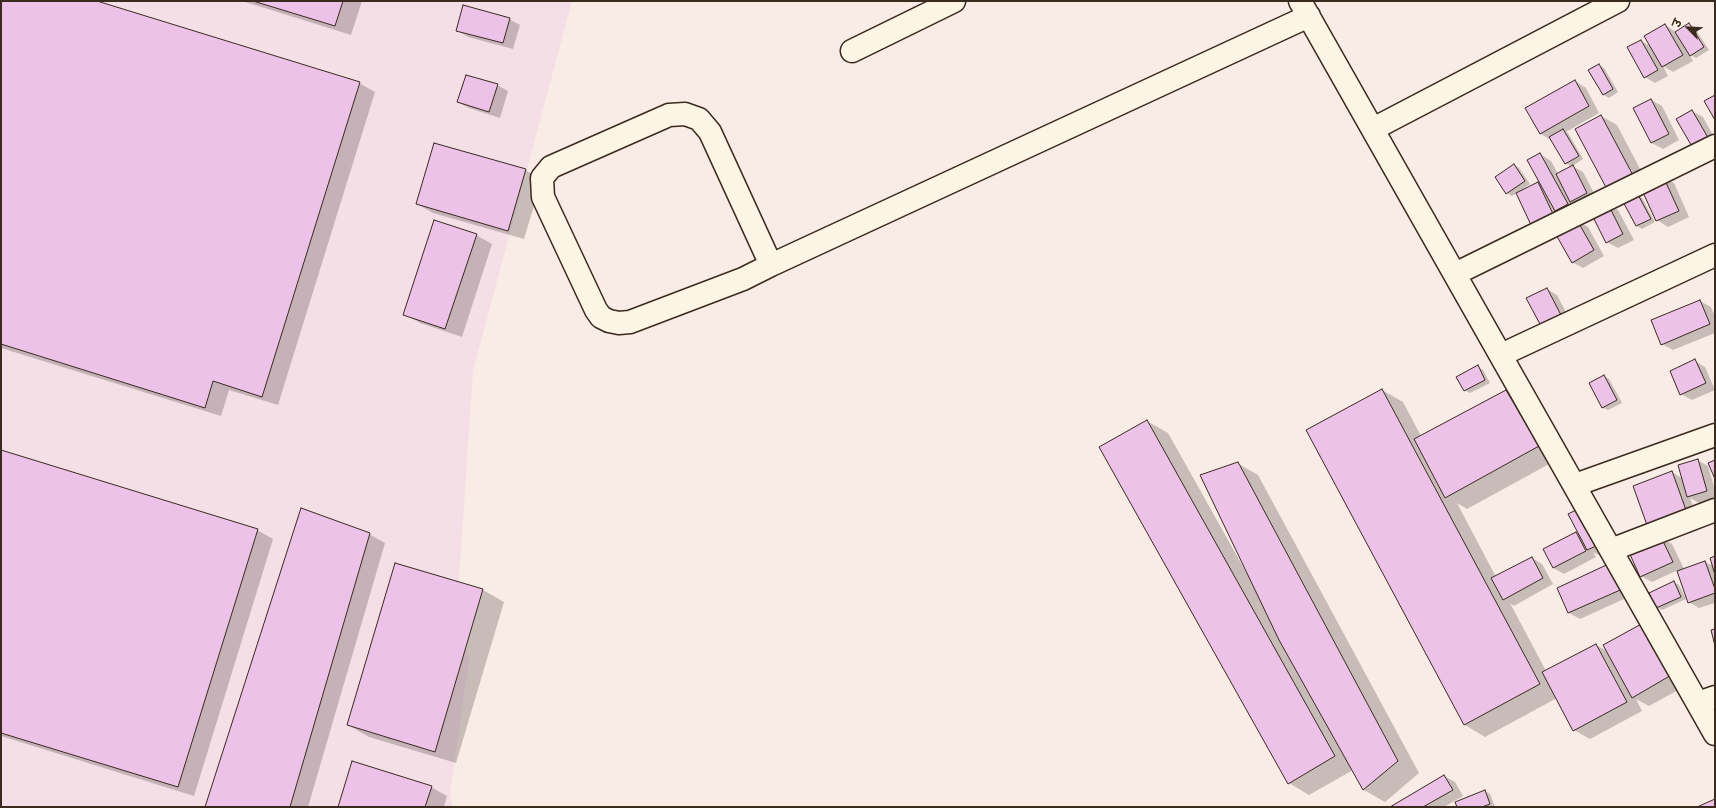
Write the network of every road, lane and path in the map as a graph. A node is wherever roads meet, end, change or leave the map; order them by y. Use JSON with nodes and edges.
{"nodes":[{"id":1,"x":954,"y":1,"type":"edge"},
{"id":2,"x":1618,"y":1,"type":"edge"},
{"id":3,"x":1305,"y":9,"type":"edge"},
{"id":4,"x":852,"y":51,"type":"dead end"},
{"id":5,"x":1373,"y":129,"type":"junction"},
{"id":6,"x":1715,"y":146,"type":"edge"},
{"id":7,"x":1715,"y":255,"type":"edge"},
{"id":8,"x":771,"y":265,"type":"junction"},
{"id":9,"x":1455,"y":274,"type":"junction"},
{"id":10,"x":1501,"y":355,"type":"junction"},
{"id":11,"x":1715,"y":436,"type":"edge"},
{"id":12,"x":1575,"y":485,"type":"junction"},
{"id":13,"x":1715,"y":510,"type":"edge"},
{"id":14,"x":1611,"y":550,"type":"junction"},
{"id":15,"x":1706,"y":700,"type":"edge"},
{"id":16,"x":1715,"y":734,"type":"edge"}],
"edges":[{"from":1,"to":4,"type":"street"},
{"from":2,"to":5,"type":"street"},
{"from":3,"to":5,"type":"street"},
{"from":3,"to":8,"type":"street"},
{"from":5,"to":9,"type":"street"},
{"from":6,"to":9,"type":"street"},
{"from":7,"to":10,"type":"street"},
{"from":8,"to":8,"type":"street"},
{"from":9,"to":10,"type":"street"},
{"from":10,"to":12,"type":"street"},
{"from":11,"to":12,"type":"street"},
{"from":12,"to":14,"type":"street"},
{"from":13,"to":14,"type":"street"},
{"from":14,"to":15,"type":"street"},
{"from":15,"to":16,"type":"street"}]}
